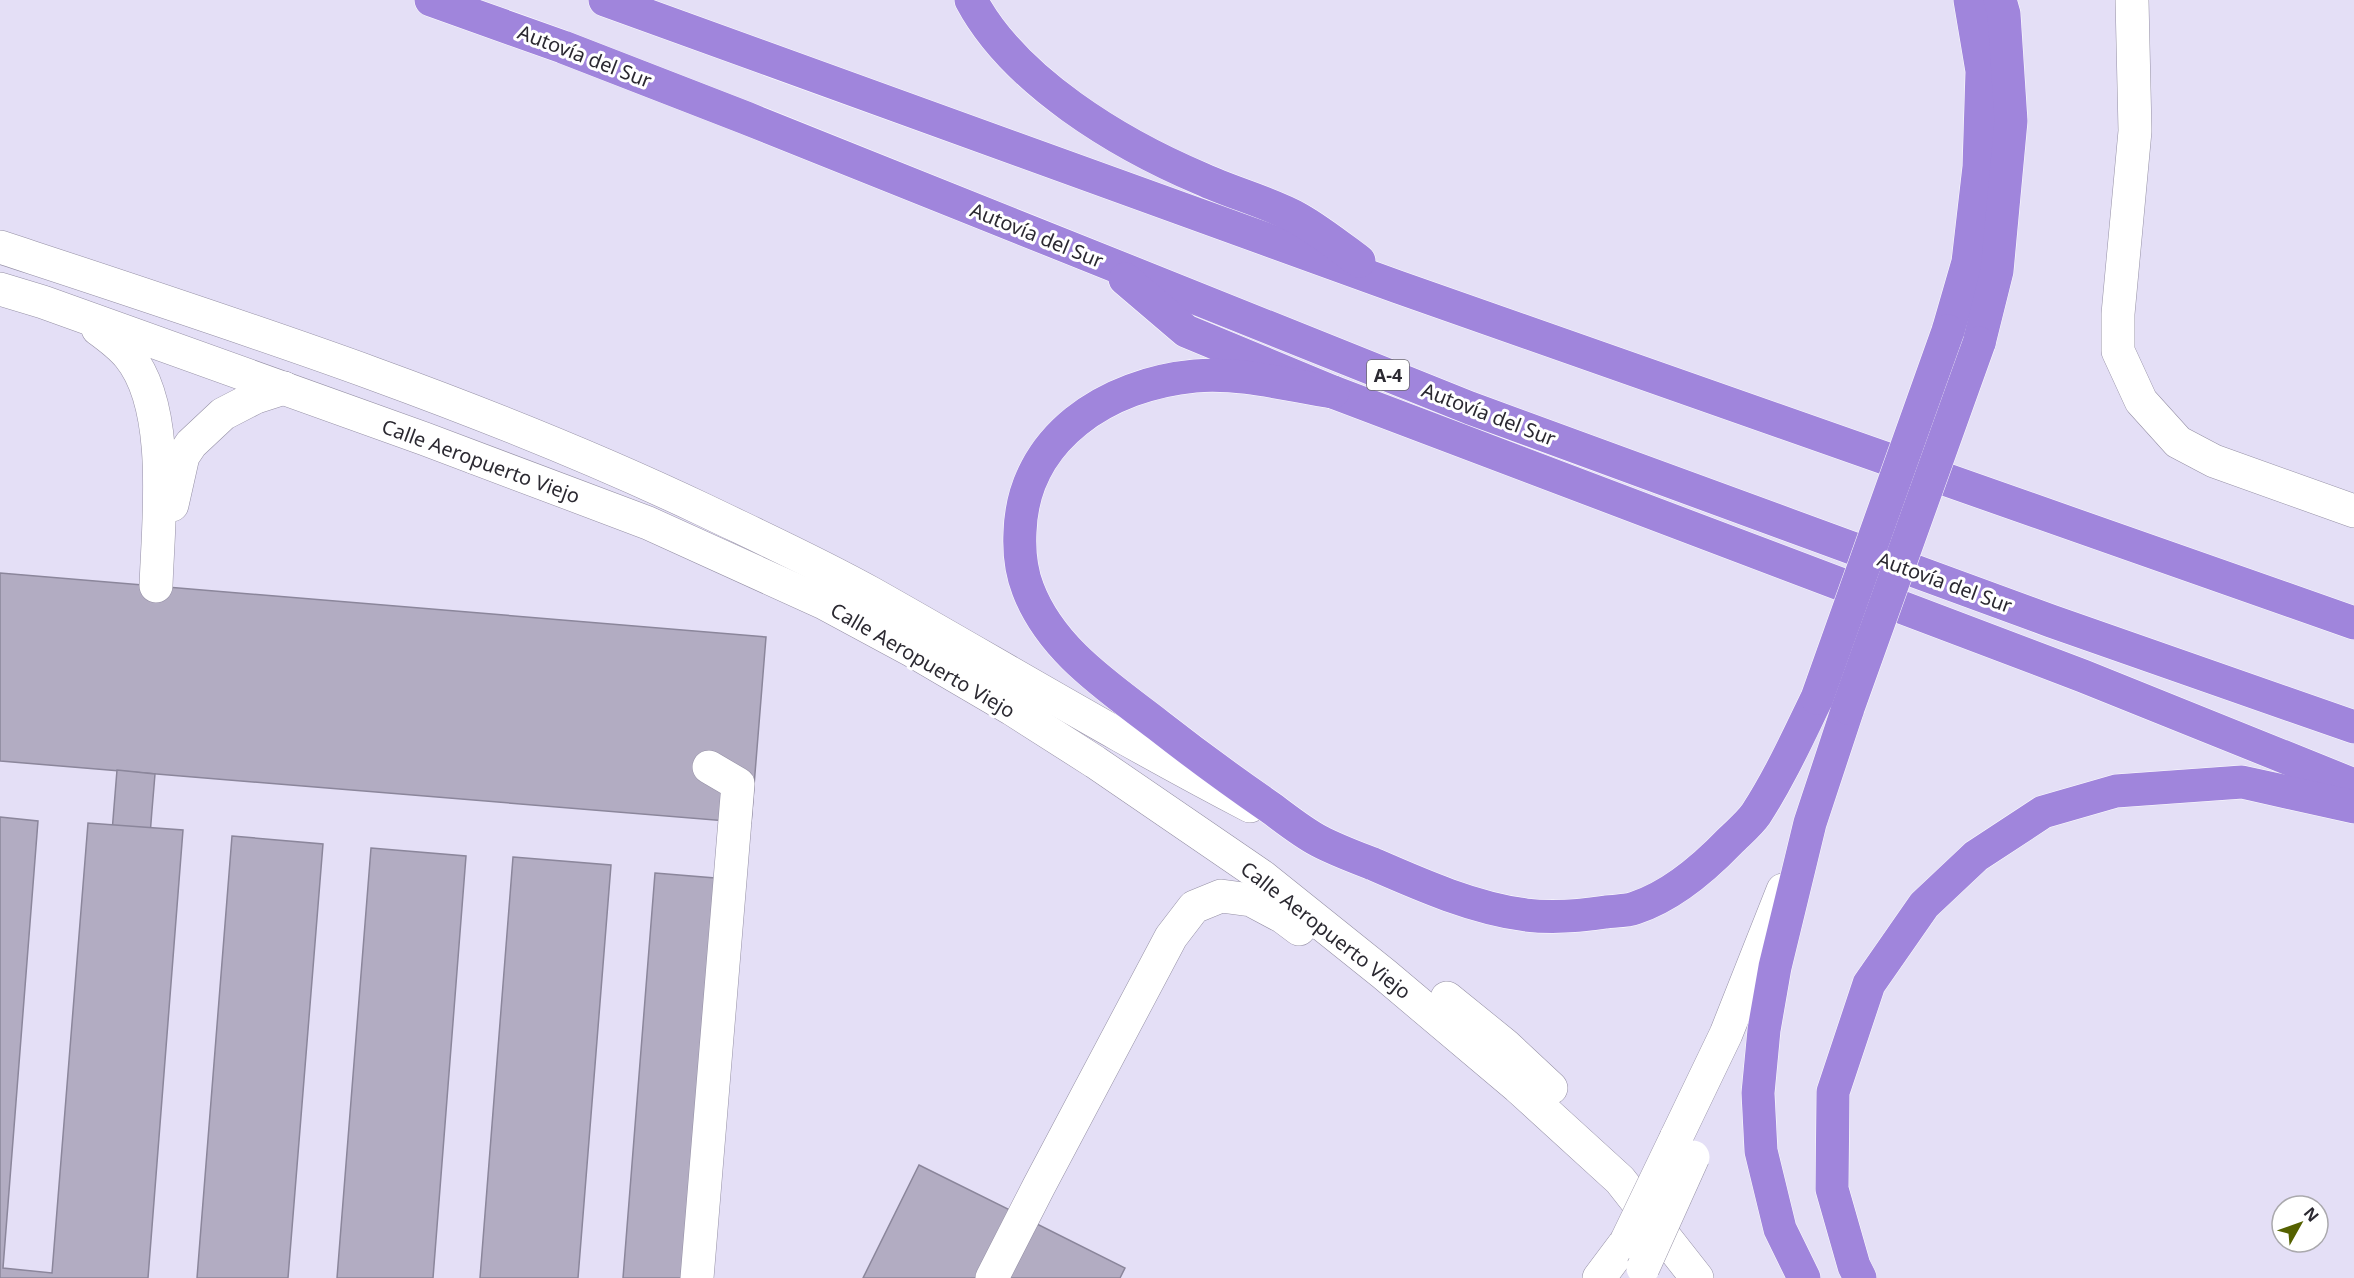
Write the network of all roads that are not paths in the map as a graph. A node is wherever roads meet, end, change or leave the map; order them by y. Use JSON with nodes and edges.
{"nodes":[{"id":1,"x":431,"y":0,"type":"edge"},
{"id":2,"x":605,"y":0,"type":"edge"},
{"id":3,"x":971,"y":0,"type":"edge"},
{"id":4,"x":1970,"y":0,"type":"edge"},
{"id":5,"x":2000,"y":0,"type":"edge"},
{"id":6,"x":2132,"y":0,"type":"edge"},
{"id":7,"x":0,"y":247,"type":"edge"},
{"id":8,"x":1103,"y":261,"type":"junction"},
{"id":9,"x":1398,"y":287,"type":"junction"},
{"id":10,"x":0,"y":289,"type":"edge"},
{"id":11,"x":79,"y":315,"type":"junction"},
{"id":12,"x":284,"y":388,"type":"junction"},
{"id":13,"x":1333,"y":392,"type":"junction"},
{"id":14,"x":2354,"y":511,"type":"edge"},
{"id":15,"x":2354,"y":623,"type":"edge"},
{"id":16,"x":926,"y":626,"type":"junction"},
{"id":17,"x":2354,"y":728,"type":"edge"},
{"id":18,"x":709,"y":767,"type":"dead end"},
{"id":19,"x":2354,"y":785,"type":"edge"},
{"id":20,"x":2354,"y":807,"type":"edge"},
{"id":21,"x":1810,"y":823,"type":"junction"},
{"id":22,"x":1318,"y":841,"type":"junction"},
{"id":23,"x":1518,"y":1087,"type":"junction"},
{"id":24,"x":1635,"y":1262,"type":"edge"},
{"id":25,"x":697,"y":1278,"type":"edge"},
{"id":26,"x":992,"y":1278,"type":"edge"},
{"id":27,"x":1599,"y":1278,"type":"edge"},
{"id":28,"x":1697,"y":1278,"type":"edge"},
{"id":29,"x":1719,"y":1278,"type":"edge"},
{"id":30,"x":1804,"y":1278,"type":"edge"},
{"id":31,"x":1860,"y":1278,"type":"edge"}],
"edges":[{"from":1,"to":8,"type":"highway","name":"Autovía del Sur","number":"A-4"},
{"from":2,"to":9,"type":"highway"},
{"from":3,"to":9,"type":"highway"},
{"from":4,"to":22,"type":"highway","bridge":true},
{"from":5,"to":21,"type":"highway","bridge":true},
{"from":6,"to":14,"type":"street"},
{"from":7,"to":16,"type":"street","name":"Calle Aeropuerto Viejo"},
{"from":8,"to":13,"type":"highway"},
{"from":8,"to":17,"type":"highway","name":"Autovía del Sur","number":"A-4"},
{"from":9,"to":15,"type":"highway"},
{"from":10,"to":11,"type":"street","name":"Calle Aeropuerto Viejo"},
{"from":11,"to":12,"type":"street","name":"Calle Aeropuerto Viejo"},
{"from":11,"to":12,"type":"street"},
{"from":12,"to":23,"type":"street","name":"Calle Aeropuerto Viejo"},
{"from":13,"to":19,"type":"highway"},
{"from":13,"to":22,"type":"highway"},
{"from":16,"to":22,"type":"street","name":"Calle Aeropuerto Viejo"},
{"from":16,"to":29,"type":"street"},
{"from":18,"to":25,"type":"street"},
{"from":20,"to":31,"type":"highway"},
{"from":21,"to":24,"type":"street","bridge":true},
{"from":21,"to":30,"type":"highway"},
{"from":23,"to":26,"type":"street"},
{"from":23,"to":28,"type":"street","name":"Calle Aeropuerto Viejo"},
{"from":24,"to":27,"type":"street"}]}
